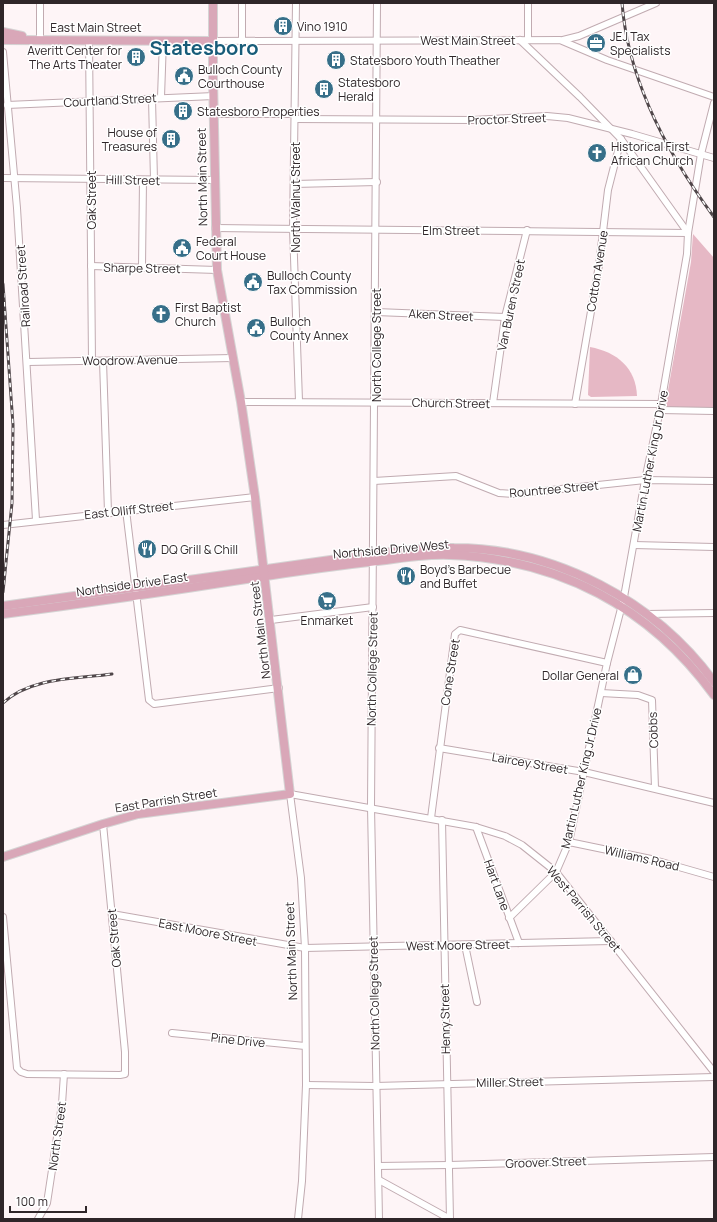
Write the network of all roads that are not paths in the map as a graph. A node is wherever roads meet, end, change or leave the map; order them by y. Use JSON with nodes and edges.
{"nodes":[{"id":1,"x":40,"y":3,"type":"edge"},
{"id":2,"x":213,"y":3,"type":"edge"},
{"id":3,"x":242,"y":3,"type":"edge"},
{"id":4,"x":296,"y":3,"type":"edge"},
{"id":5,"x":377,"y":3,"type":"edge"},
{"id":6,"x":528,"y":3,"type":"edge"},
{"id":7,"x":656,"y":3,"type":"edge"},
{"id":8,"x":3,"y":32,"type":"edge"},
{"id":9,"x":36,"y":39,"type":"junction"},
{"id":10,"x":3,"y":40,"type":"edge"},
{"id":11,"x":89,"y":40,"type":"junction"},
{"id":12,"x":163,"y":40,"type":"junction"},
{"id":13,"x":242,"y":40,"type":"junction"},
{"id":14,"x":296,"y":40,"type":"junction"},
{"id":15,"x":520,"y":40,"type":"junction"},
{"id":16,"x":528,"y":40,"type":"junction"},
{"id":17,"x":560,"y":40,"type":"junction"},
{"id":18,"x":212,"y":41,"type":"junction"},
{"id":19,"x":378,"y":41,"type":"junction"},
{"id":20,"x":3,"y":52,"type":"edge"},
{"id":21,"x":214,"y":96,"type":"junction"},
{"id":22,"x":161,"y":97,"type":"junction"},
{"id":23,"x":714,"y":97,"type":"edge"},
{"id":24,"x":152,"y":99,"type":"junction"},
{"id":25,"x":90,"y":102,"type":"junction"},
{"id":26,"x":714,"y":103,"type":"edge"},
{"id":27,"x":7,"y":105,"type":"junction"},
{"id":28,"x":214,"y":114,"type":"junction"},
{"id":29,"x":295,"y":117,"type":"junction"},
{"id":30,"x":378,"y":120,"type":"junction"},
{"id":31,"x":610,"y":128,"type":"junction"},
{"id":32,"x":620,"y":139,"type":"junction"},
{"id":33,"x":701,"y":154,"type":"junction"},
{"id":34,"x":714,"y":158,"type":"edge"},
{"id":35,"x":3,"y":178,"type":"edge"},
{"id":36,"x":14,"y":178,"type":"junction"},
{"id":37,"x":90,"y":179,"type":"junction"},
{"id":38,"x":143,"y":180,"type":"junction"},
{"id":39,"x":154,"y":180,"type":"junction"},
{"id":40,"x":214,"y":180,"type":"junction"},
{"id":41,"x":377,"y":182,"type":"junction"},
{"id":42,"x":294,"y":184,"type":"junction"},
{"id":43,"x":215,"y":228,"type":"junction"},
{"id":44,"x":293,"y":230,"type":"junction"},
{"id":45,"x":376,"y":230,"type":"junction"},
{"id":46,"x":527,"y":230,"type":"junction"},
{"id":47,"x":603,"y":232,"type":"junction"},
{"id":48,"x":688,"y":233,"type":"junction"},
{"id":49,"x":91,"y":266,"type":"junction"},
{"id":50,"x":142,"y":267,"type":"junction"},
{"id":51,"x":217,"y":270,"type":"junction"},
{"id":52,"x":376,"y":312,"type":"junction"},
{"id":53,"x":505,"y":318,"type":"junction"},
{"id":54,"x":233,"y":358,"type":"junction"},
{"id":55,"x":92,"y":361,"type":"junction"},
{"id":56,"x":103,"y":361,"type":"junction"},
{"id":57,"x":28,"y":362,"type":"junction"},
{"id":58,"x":241,"y":402,"type":"junction"},
{"id":59,"x":299,"y":402,"type":"junction"},
{"id":60,"x":375,"y":402,"type":"junction"},
{"id":61,"x":493,"y":403,"type":"junction"},
{"id":62,"x":575,"y":404,"type":"junction"},
{"id":63,"x":660,"y":407,"type":"junction"},
{"id":64,"x":714,"y":411,"type":"edge"},
{"id":65,"x":645,"y":480,"type":"junction"},
{"id":66,"x":714,"y":480,"type":"edge"},
{"id":67,"x":374,"y":481,"type":"junction"},
{"id":68,"x":255,"y":498,"type":"junction"},
{"id":69,"x":126,"y":510,"type":"junction"},
{"id":70,"x":108,"y":512,"type":"junction"},
{"id":71,"x":36,"y":520,"type":"junction"},
{"id":72,"x":3,"y":525,"type":"edge"},
{"id":73,"x":634,"y":545,"type":"junction"},
{"id":74,"x":714,"y":547,"type":"edge"},
{"id":75,"x":373,"y":558,"type":"junction"},
{"id":76,"x":265,"y":573,"type":"junction"},
{"id":77,"x":137,"y":592,"type":"junction"},
{"id":78,"x":624,"y":597,"type":"junction"},
{"id":79,"x":3,"y":606,"type":"edge"},
{"id":80,"x":373,"y":606,"type":"junction"},
{"id":81,"x":622,"y":606,"type":"junction"},
{"id":82,"x":714,"y":613,"type":"edge"},
{"id":83,"x":3,"y":614,"type":"edge"},
{"id":84,"x":647,"y":614,"type":"junction"},
{"id":85,"x":271,"y":620,"type":"junction"},
{"id":86,"x":607,"y":663,"type":"junction"},
{"id":87,"x":714,"y":682,"type":"edge"},
{"id":88,"x":279,"y":688,"type":"junction"},
{"id":89,"x":601,"y":693,"type":"junction"},
{"id":90,"x":714,"y":695,"type":"edge"},
{"id":91,"x":439,"y":748,"type":"junction"},
{"id":92,"x":584,"y":772,"type":"junction"},
{"id":93,"x":655,"y":788,"type":"junction"},
{"id":94,"x":290,"y":794,"type":"junction"},
{"id":95,"x":714,"y":803,"type":"edge"},
{"id":96,"x":371,"y":807,"type":"junction"},
{"id":97,"x":431,"y":818,"type":"junction"},
{"id":98,"x":442,"y":820,"type":"junction"},
{"id":99,"x":102,"y":824,"type":"junction"},
{"id":100,"x":476,"y":826,"type":"junction"},
{"id":101,"x":569,"y":842,"type":"junction"},
{"id":102,"x":3,"y":856,"type":"edge"},
{"id":103,"x":556,"y":872,"type":"junction"},
{"id":104,"x":714,"y":877,"type":"edge"},
{"id":105,"x":112,"y":914,"type":"junction"},
{"id":106,"x":3,"y":917,"type":"edge"},
{"id":107,"x":509,"y":918,"type":"junction"},
{"id":108,"x":611,"y":941,"type":"junction"},
{"id":109,"x":520,"y":943,"type":"junction"},
{"id":110,"x":444,"y":945,"type":"junction"},
{"id":111,"x":465,"y":945,"type":"junction"},
{"id":112,"x":373,"y":946,"type":"junction"},
{"id":113,"x":305,"y":948,"type":"junction"},
{"id":114,"x":477,"y":1002,"type":"dead end"},
{"id":115,"x":172,"y":1033,"type":"dead end"},
{"id":116,"x":305,"y":1046,"type":"junction"},
{"id":117,"x":714,"y":1072,"type":"edge"},
{"id":118,"x":64,"y":1074,"type":"junction"},
{"id":119,"x":714,"y":1077,"type":"edge"},
{"id":120,"x":446,"y":1084,"type":"junction"},
{"id":121,"x":306,"y":1085,"type":"junction"},
{"id":122,"x":375,"y":1086,"type":"junction"},
{"id":123,"x":714,"y":1157,"type":"edge"},
{"id":124,"x":449,"y":1165,"type":"junction"},
{"id":125,"x":378,"y":1166,"type":"junction"},
{"id":126,"x":379,"y":1180,"type":"junction"},
{"id":127,"x":38,"y":1219,"type":"edge"},
{"id":128,"x":298,"y":1219,"type":"edge"},
{"id":129,"x":379,"y":1219,"type":"edge"},
{"id":130,"x":450,"y":1219,"type":"edge"}],
"edges":[{"from":1,"to":9,"type":"street"},
{"from":2,"to":18,"type":"main road","name":"North Main Street"},
{"from":3,"to":13,"type":"street"},
{"from":4,"to":14,"type":"street","name":"North Walnut Street"},
{"from":5,"to":19,"type":"street","name":"North College Street"},
{"from":6,"to":16,"type":"street"},
{"from":7,"to":17,"type":"street"},
{"from":8,"to":9,"type":"main road"},
{"from":9,"to":10,"type":"main road","name":"East Main Street"},
{"from":9,"to":11,"type":"main road","name":"East Main Street"},
{"from":11,"to":12,"type":"main road","name":"East Main Street"},
{"from":11,"to":25,"type":"street","name":"Oak Street"},
{"from":12,"to":18,"type":"main road","name":"East Main Street"},
{"from":12,"to":22,"type":"street"},
{"from":13,"to":14,"type":"street","name":"West Main Street"},
{"from":13,"to":18,"type":"street","name":"West Main Street"},
{"from":14,"to":19,"type":"street","name":"West Main Street"},
{"from":14,"to":29,"type":"street","name":"North Walnut Street"},
{"from":15,"to":16,"type":"street","name":"West Main Street"},
{"from":15,"to":19,"type":"street","name":"West Main Street"},
{"from":15,"to":31,"type":"street"},
{"from":16,"to":17,"type":"street","name":"West Main Street"},
{"from":17,"to":23,"type":"street","name":"West Main Street"},
{"from":18,"to":21,"type":"main road","name":"North Main Street"},
{"from":19,"to":30,"type":"street","name":"North College Street"},
{"from":20,"to":27,"type":"street","name":"Railroad Street"},
{"from":21,"to":22,"type":"street","name":"Courtland Street"},
{"from":21,"to":28,"type":"main road","name":"North Main Street"},
{"from":22,"to":24,"type":"street","name":"Courtland Street"},
{"from":24,"to":25,"type":"street","name":"Courtland Street"},
{"from":24,"to":39,"type":"street"},
{"from":25,"to":27,"type":"street","name":"Courtland Street"},
{"from":25,"to":37,"type":"street","name":"Oak Street"},
{"from":26,"to":33,"type":"street","name":"Martin Luther King Jr Drive"},
{"from":27,"to":36,"type":"street","name":"Railroad Street"},
{"from":28,"to":29,"type":"street","name":"Proctor Street"},
{"from":28,"to":40,"type":"main road","name":"North Main Street"},
{"from":29,"to":30,"type":"street","name":"Proctor Street"},
{"from":29,"to":42,"type":"street","name":"North Walnut Street"},
{"from":30,"to":31,"type":"street","name":"Proctor Street"},
{"from":30,"to":41,"type":"street","name":"North College Street"},
{"from":31,"to":32,"type":"street"},
{"from":31,"to":33,"type":"street","name":"Proctor Street"},
{"from":32,"to":47,"type":"street","name":"Cotton Avenue"},
{"from":32,"to":48,"type":"street"},
{"from":33,"to":34,"type":"street","name":"Proctor Street"},
{"from":33,"to":48,"type":"street","name":"Martin Luther King Jr Drive"},
{"from":35,"to":36,"type":"street","name":"Hill Street"},
{"from":36,"to":37,"type":"street","name":"Hill Street"},
{"from":36,"to":57,"type":"street","name":"Railroad Street"},
{"from":37,"to":38,"type":"street","name":"Hill Street"},
{"from":37,"to":49,"type":"street","name":"Oak Street"},
{"from":38,"to":39,"type":"street","name":"Hill Street"},
{"from":38,"to":50,"type":"street"},
{"from":39,"to":40,"type":"street","name":"Hill Street"},
{"from":40,"to":43,"type":"main road","name":"North Main Street"},
{"from":41,"to":42,"type":"street"},
{"from":41,"to":45,"type":"street","name":"North College Street"},
{"from":42,"to":44,"type":"street","name":"North Walnut Street"},
{"from":43,"to":44,"type":"street","name":"Elm Street"},
{"from":43,"to":51,"type":"main road","name":"North Main Street"},
{"from":44,"to":45,"type":"street","name":"Elm Street"},
{"from":44,"to":59,"type":"street","name":"North Walnut Street"},
{"from":45,"to":46,"type":"street","name":"Elm Street"},
{"from":45,"to":52,"type":"street","name":"North College Street"},
{"from":46,"to":47,"type":"street","name":"Elm Street"},
{"from":46,"to":53,"type":"street","name":"Van Buren Street"},
{"from":47,"to":48,"type":"street","name":"Elm Street"},
{"from":47,"to":62,"type":"street","name":"Cotton Avenue"},
{"from":48,"to":63,"type":"street","name":"Martin Luther King Jr Drive"},
{"from":49,"to":50,"type":"street","name":"Sharpe Street"},
{"from":49,"to":55,"type":"street","name":"Oak Street"},
{"from":50,"to":51,"type":"street","name":"Sharpe Street"},
{"from":51,"to":54,"type":"main road","name":"North Main Street"},
{"from":52,"to":53,"type":"street","name":"Aken Street"},
{"from":52,"to":60,"type":"street","name":"North College Street"},
{"from":53,"to":61,"type":"street","name":"Van Buren Street"},
{"from":54,"to":56,"type":"street","name":"Woodrow Avenue"},
{"from":54,"to":58,"type":"main road","name":"North Main Street"},
{"from":55,"to":56,"type":"street","name":"Woodrow Avenue"},
{"from":55,"to":57,"type":"street","name":"Woodrow Avenue"},
{"from":56,"to":70,"type":"street"},
{"from":57,"to":71,"type":"street","name":"Railroad Street"},
{"from":58,"to":59,"type":"street","name":"Church Street"},
{"from":58,"to":68,"type":"main road","name":"North Main Street"},
{"from":59,"to":60,"type":"street","name":"Church Street"},
{"from":60,"to":61,"type":"street","name":"Church Street"},
{"from":60,"to":67,"type":"street","name":"North College Street"},
{"from":61,"to":62,"type":"street","name":"Church Street"},
{"from":62,"to":63,"type":"street","name":"Church Street"},
{"from":63,"to":64,"type":"street","name":"Church Street"},
{"from":63,"to":65,"type":"street","name":"Martin Luther King Jr Drive"},
{"from":65,"to":66,"type":"street","name":"Rountree Street"},
{"from":65,"to":67,"type":"street","name":"Rountree Street"},
{"from":65,"to":73,"type":"street","name":"Martin Luther King Jr Drive"},
{"from":67,"to":75,"type":"street","name":"North College Street"},
{"from":68,"to":69,"type":"street","name":"East Olliff Street"},
{"from":68,"to":76,"type":"main road","name":"North Main Street"},
{"from":69,"to":70,"type":"street","name":"East Olliff Street"},
{"from":69,"to":77,"type":"street"},
{"from":70,"to":71,"type":"street","name":"East Olliff Street"},
{"from":71,"to":72,"type":"street","name":"East Olliff Street"},
{"from":73,"to":74,"type":"street"},
{"from":73,"to":78,"type":"street","name":"Martin Luther King Jr Drive"},
{"from":75,"to":76,"type":"main road","name":"Northside Drive West"},
{"from":75,"to":78,"type":"main road","name":"Northside Drive West"},
{"from":75,"to":80,"type":"street","name":"North College Street"},
{"from":75,"to":81,"type":"main road","name":"Northside Drive West"},
{"from":76,"to":77,"type":"main road","name":"Northside Drive East"},
{"from":76,"to":85,"type":"main road","name":"North Main Street"},
{"from":77,"to":79,"type":"main road","name":"Northside Drive East"},
{"from":77,"to":83,"type":"main road","name":"Northside Drive East"},
{"from":77,"to":88,"type":"street"},
{"from":78,"to":81,"type":"street","name":"Martin Luther King Jr Drive"},
{"from":78,"to":84,"type":"main road","name":"Northside Drive West"},
{"from":80,"to":85,"type":"street"},
{"from":80,"to":96,"type":"street","name":"North College Street"},
{"from":81,"to":86,"type":"street","name":"Martin Luther King Jr Drive"},
{"from":81,"to":90,"type":"main road","name":"Northside Drive West"},
{"from":82,"to":84,"type":"street"},
{"from":84,"to":87,"type":"main road","name":"Northside Drive West"},
{"from":85,"to":88,"type":"main road","name":"North Main Street"},
{"from":86,"to":89,"type":"street","name":"Martin Luther King Jr Drive"},
{"from":86,"to":91,"type":"street","name":"Cone Street"},
{"from":88,"to":94,"type":"main road","name":"North Main Street"},
{"from":89,"to":92,"type":"street","name":"Martin Luther King Jr Drive"},
{"from":89,"to":93,"type":"street","name":"Cobbs"},
{"from":91,"to":92,"type":"street","name":"Laircey Street"},
{"from":91,"to":97,"type":"street","name":"Cone Street"},
{"from":92,"to":93,"type":"street","name":"Laircey Street"},
{"from":92,"to":101,"type":"street","name":"Martin Luther King Jr Drive"},
{"from":93,"to":95,"type":"street","name":"Laircey Street"},
{"from":94,"to":96,"type":"street","name":"West Parrish Street"},
{"from":94,"to":99,"type":"main road","name":"East Parrish Street"},
{"from":94,"to":113,"type":"street","name":"North Main Street"},
{"from":96,"to":97,"type":"street","name":"West Parrish Street"},
{"from":96,"to":112,"type":"street","name":"North College Street"},
{"from":97,"to":98,"type":"street","name":"West Parrish Street"},
{"from":98,"to":100,"type":"street","name":"West Parrish Street"},
{"from":98,"to":110,"type":"street","name":"Henry Street"},
{"from":99,"to":102,"type":"main road","name":"East Parrish Street"},
{"from":99,"to":105,"type":"street","name":"Oak Street"},
{"from":100,"to":103,"type":"street","name":"West Parrish Street"},
{"from":100,"to":107,"type":"street","name":"Hart Lane"},
{"from":101,"to":103,"type":"street","name":"Martin Luther King Jr Drive"},
{"from":101,"to":104,"type":"street","name":"Williams Road"},
{"from":103,"to":107,"type":"street","name":"Martin Luther King Jr Drive"},
{"from":103,"to":108,"type":"street","name":"West Parrish Street"},
{"from":105,"to":113,"type":"street","name":"East Moore Street"},
{"from":105,"to":118,"type":"street","name":"Oak Street"},
{"from":106,"to":118,"type":"street"},
{"from":107,"to":109,"type":"street","name":"Hart Lane"},
{"from":108,"to":109,"type":"street","name":"West Moore Street"},
{"from":108,"to":117,"type":"street","name":"West Parrish Street"},
{"from":109,"to":111,"type":"street","name":"West Moore Street"},
{"from":110,"to":111,"type":"street","name":"West Moore Street"},
{"from":110,"to":112,"type":"street","name":"West Moore Street"},
{"from":110,"to":120,"type":"street","name":"Henry Street"},
{"from":111,"to":114,"type":"street"},
{"from":112,"to":113,"type":"street","name":"West Moore Street"},
{"from":112,"to":122,"type":"street","name":"North College Street"},
{"from":113,"to":116,"type":"street","name":"North Main Street"},
{"from":115,"to":116,"type":"street","name":"Pine Drive"},
{"from":116,"to":121,"type":"street","name":"North Main Street"},
{"from":118,"to":127,"type":"street","name":"North Street"},
{"from":119,"to":120,"type":"street","name":"Miller Street"},
{"from":120,"to":122,"type":"street","name":"Miller Street"},
{"from":120,"to":124,"type":"street","name":"Henry Street"},
{"from":121,"to":122,"type":"street","name":"Miller Street"},
{"from":121,"to":128,"type":"street","name":"North Main Street"},
{"from":122,"to":125,"type":"street","name":"North College Street"},
{"from":123,"to":124,"type":"street","name":"Groover Street"},
{"from":124,"to":125,"type":"street","name":"Groover Street"},
{"from":124,"to":130,"type":"street","name":"Henry Street"},
{"from":125,"to":126,"type":"street","name":"North College Street"},
{"from":126,"to":129,"type":"street","name":"North College Street"},
{"from":126,"to":130,"type":"street"}]}
